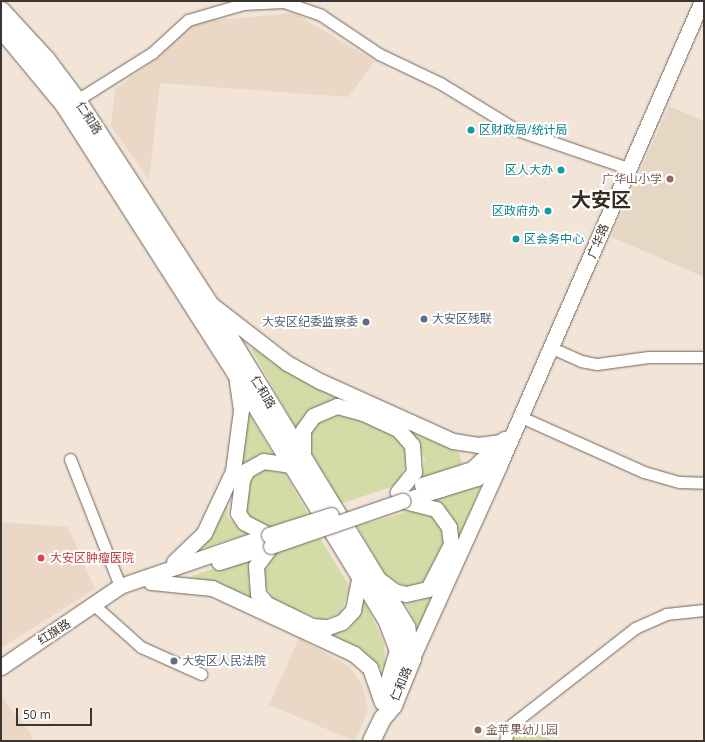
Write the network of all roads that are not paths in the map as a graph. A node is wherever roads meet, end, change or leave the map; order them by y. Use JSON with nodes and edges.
{"nodes":[{"id":1,"x":702,"y":1,"type":"edge"},
{"id":2,"x":1,"y":10,"type":"edge"},
{"id":3,"x":1,"y":30,"type":"edge"},
{"id":4,"x":77,"y":100,"type":"junction"},
{"id":5,"x":630,"y":169,"type":"junction"},
{"id":6,"x":208,"y":302,"type":"junction"},
{"id":7,"x":552,"y":348,"type":"junction"},
{"id":8,"x":704,"y":357,"type":"edge"},
{"id":9,"x":235,"y":372,"type":"junction"},
{"id":10,"x":521,"y":417,"type":"junction"},
{"id":11,"x":505,"y":438,"type":"junction"},
{"id":12,"x":70,"y":459,"type":"dead end"},
{"id":13,"x":501,"y":461,"type":"junction"},
{"id":14,"x":297,"y":462,"type":"junction"},
{"id":15,"x":704,"y":483,"type":"edge"},
{"id":16,"x":400,"y":497,"type":"junction"},
{"id":17,"x":270,"y":540,"type":"junction"},
{"id":18,"x":167,"y":567,"type":"junction"},
{"id":19,"x":366,"y":577,"type":"junction"},
{"id":20,"x":151,"y":582,"type":"junction"},
{"id":21,"x":120,"y":586,"type":"junction"},
{"id":22,"x":108,"y":597,"type":"junction"},
{"id":23,"x":94,"y":605,"type":"junction"},
{"id":24,"x":704,"y":610,"type":"edge"},
{"id":25,"x":412,"y":658,"type":"junction"},
{"id":26,"x":1,"y":667,"type":"edge"},
{"id":27,"x":201,"y":674,"type":"dead end"},
{"id":28,"x":382,"y":710,"type":"junction"},
{"id":29,"x":372,"y":741,"type":"edge"},
{"id":30,"x":505,"y":741,"type":"edge"}],
"edges":[{"from":1,"to":5,"type":"main road","name":"广华路"},
{"from":2,"to":4,"type":"main road","name":"仁和路"},
{"from":3,"to":9,"type":"main road","name":"仁和路"},
{"from":4,"to":5,"type":"street"},
{"from":4,"to":6,"type":"main road","name":"仁和路"},
{"from":5,"to":7,"type":"main road","name":"广华路"},
{"from":6,"to":11,"type":"main road"},
{"from":6,"to":14,"type":"main road","name":"仁和路"},
{"from":7,"to":8,"type":"street"},
{"from":7,"to":10,"type":"main road","name":"广华路"},
{"from":9,"to":14,"type":"main road","name":"仁和路"},
{"from":9,"to":18,"type":"main road"},
{"from":10,"to":11,"type":"main road","name":"广华路"},
{"from":10,"to":15,"type":"street"},
{"from":11,"to":13,"type":"main road"},
{"from":11,"to":16,"type":"main road"},
{"from":12,"to":21,"type":"street"},
{"from":13,"to":16,"type":"main road"},
{"from":13,"to":25,"type":"main road"},
{"from":14,"to":16,"type":"main road"},
{"from":14,"to":17,"type":"main road"},
{"from":14,"to":19,"type":"main road","name":"仁和路"},
{"from":16,"to":17,"type":"main road","bridge":true},
{"from":16,"to":19,"type":"main road"},
{"from":17,"to":18,"type":"main road"},
{"from":17,"to":19,"type":"main road"},
{"from":17,"to":20,"type":"main road"},
{"from":18,"to":21,"type":"main road"},
{"from":19,"to":25,"type":"main road","name":"仁和路"},
{"from":19,"to":28,"type":"main road","name":"仁和路"},
{"from":20,"to":22,"type":"main road"},
{"from":20,"to":28,"type":"main road"},
{"from":21,"to":22,"type":"main road"},
{"from":22,"to":23,"type":"main road","name":"红旗路"},
{"from":23,"to":26,"type":"main road","name":"红旗路"},
{"from":23,"to":27,"type":"street"},
{"from":24,"to":30,"type":"street"},
{"from":25,"to":28,"type":"main road","name":"仁和路"},
{"from":28,"to":29,"type":"main road"}]}
